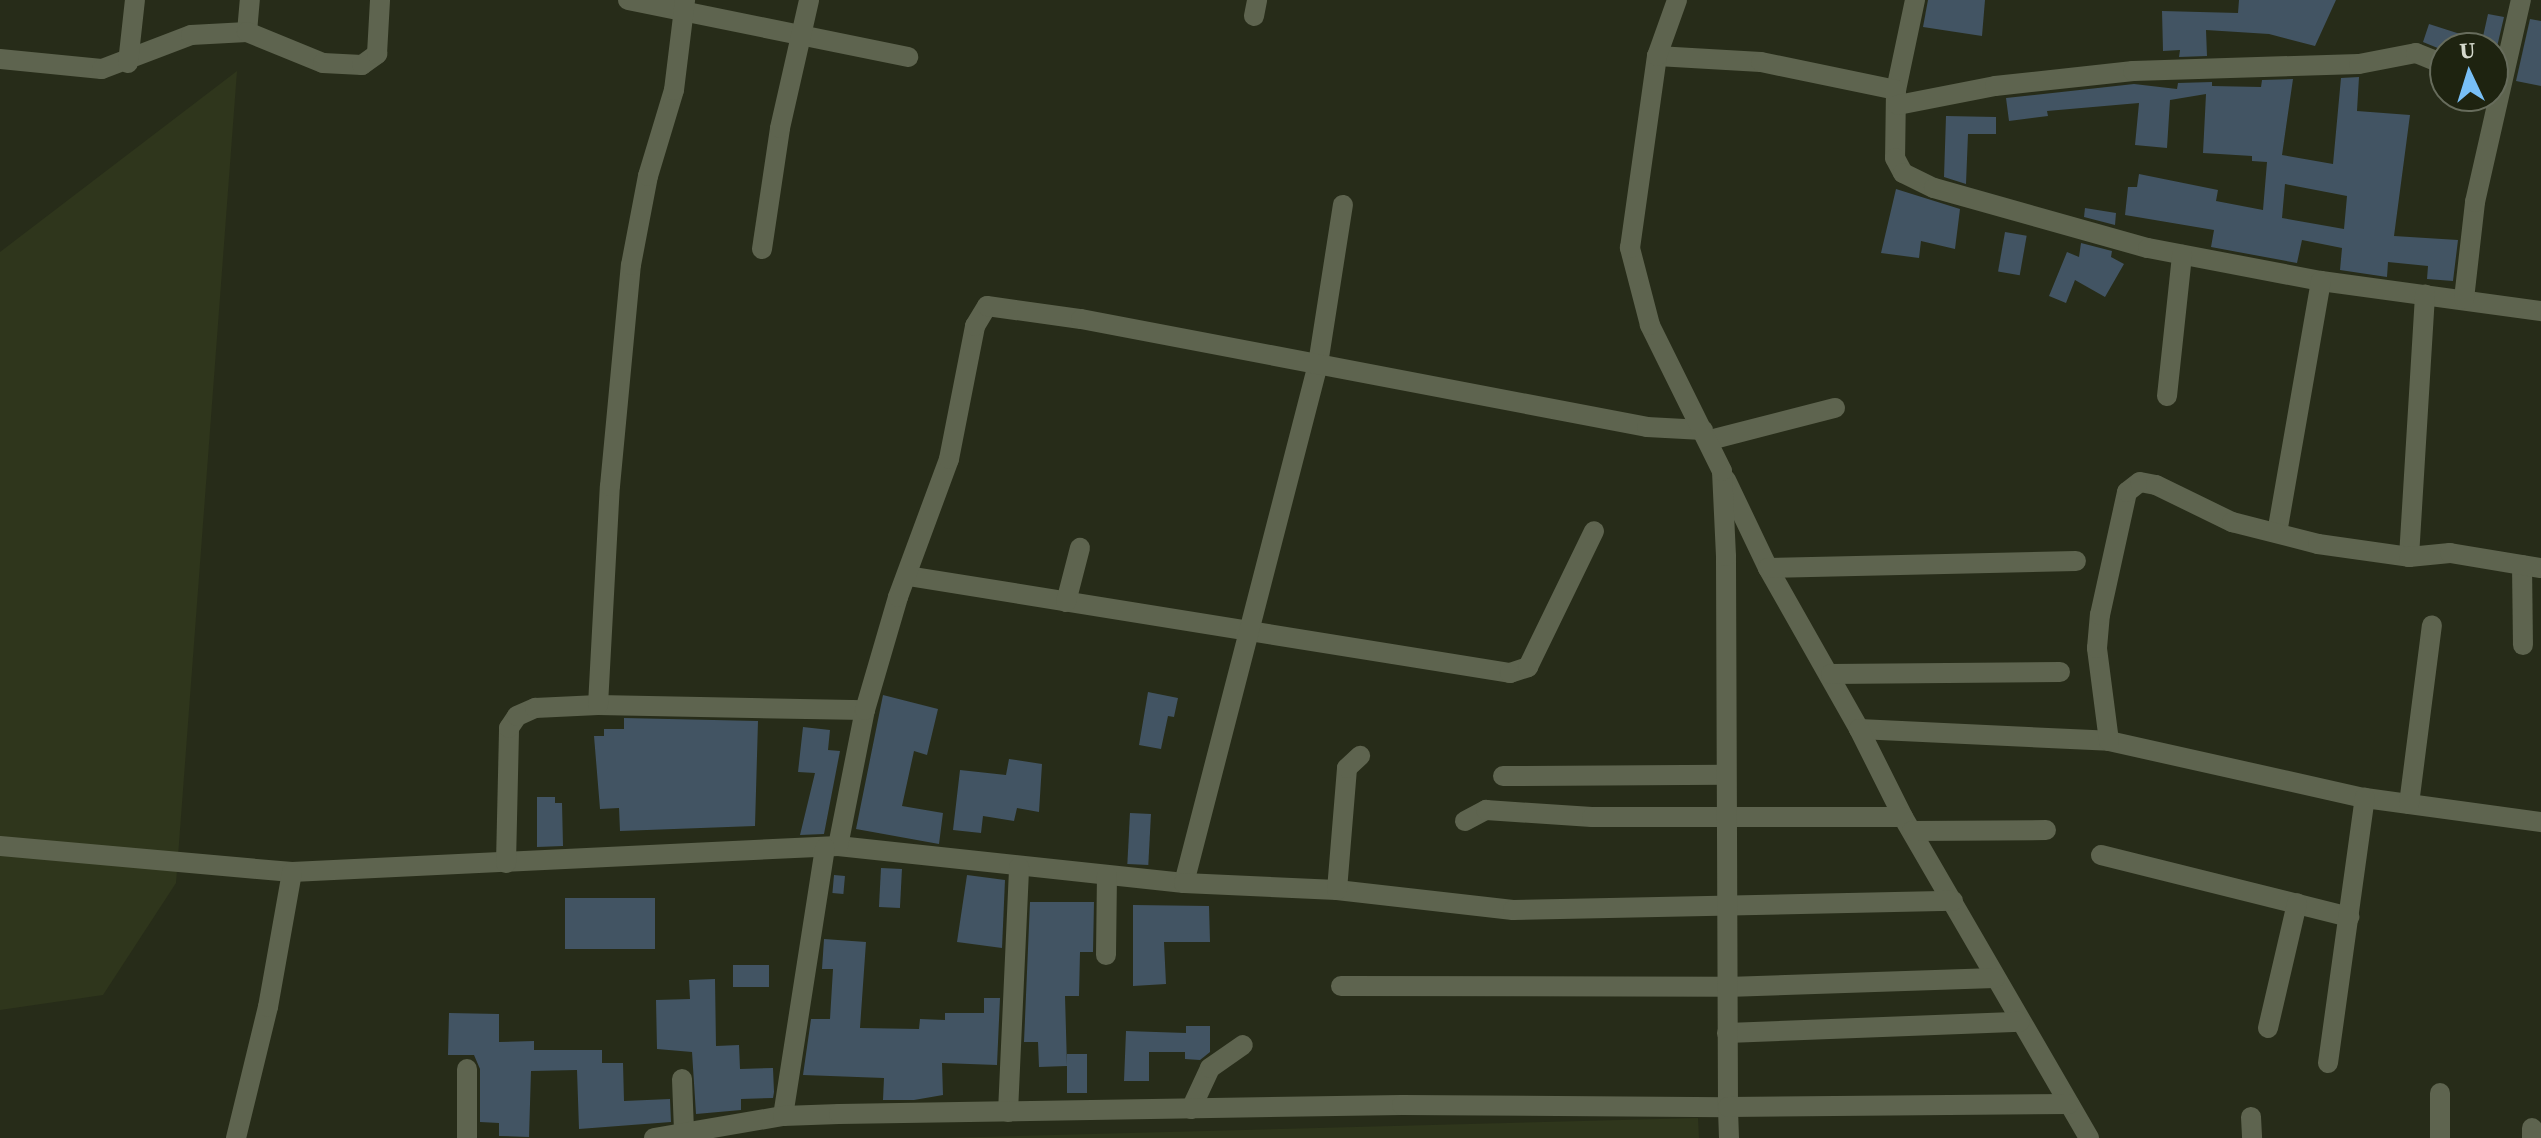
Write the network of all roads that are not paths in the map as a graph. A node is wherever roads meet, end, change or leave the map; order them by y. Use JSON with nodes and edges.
{"nodes":[{"id":1,"x":135,"y":0,"type":"edge"},
{"id":2,"x":250,"y":0,"type":"edge"},
{"id":3,"x":380,"y":0,"type":"edge"},
{"id":4,"x":628,"y":0,"type":"edge"},
{"id":5,"x":809,"y":0,"type":"edge"},
{"id":6,"x":1677,"y":0,"type":"edge"},
{"id":7,"x":1915,"y":0,"type":"edge"},
{"id":8,"x":2521,"y":0,"type":"edge"},
{"id":9,"x":684,"y":6,"type":"edge"},
{"id":10,"x":247,"y":32,"type":"junction"},
{"id":11,"x":802,"y":36,"type":"junction"},
{"id":12,"x":2509,"y":43,"type":"edge"},
{"id":13,"x":1657,"y":56,"type":"junction"},
{"id":14,"x":908,"y":57,"type":"dead end"},
{"id":15,"x":2429,"y":58,"type":"edge"},
{"id":16,"x":0,"y":59,"type":"edge"},
{"id":17,"x":128,"y":63,"type":"junction"},
{"id":18,"x":1897,"y":98,"type":"junction"},
{"id":19,"x":2492,"y":112,"type":"edge"},
{"id":20,"x":1343,"y":205,"type":"dead end"},
{"id":21,"x":762,"y":249,"type":"dead end"},
{"id":22,"x":2182,"y":255,"type":"junction"},
{"id":23,"x":2321,"y":281,"type":"junction"},
{"id":24,"x":2425,"y":294,"type":"junction"},
{"id":25,"x":2464,"y":299,"type":"junction"},
{"id":26,"x":2541,"y":311,"type":"edge"},
{"id":27,"x":1318,"y":364,"type":"junction"},
{"id":28,"x":2167,"y":396,"type":"dead end"},
{"id":29,"x":1835,"y":408,"type":"dead end"},
{"id":30,"x":1706,"y":435,"type":"junction"},
{"id":31,"x":1722,"y":471,"type":"junction"},
{"id":32,"x":1594,"y":531,"type":"dead end"},
{"id":33,"x":2277,"y":533,"type":"junction"},
{"id":34,"x":1080,"y":548,"type":"dead end"},
{"id":35,"x":2409,"y":557,"type":"junction"},
{"id":36,"x":2076,"y":561,"type":"dead end"},
{"id":37,"x":2532,"y":566,"type":"edge"},
{"id":38,"x":1768,"y":568,"type":"junction"},
{"id":39,"x":908,"y":576,"type":"junction"},
{"id":40,"x":1066,"y":602,"type":"junction"},
{"id":41,"x":2432,"y":625,"type":"dead end"},
{"id":42,"x":1246,"y":631,"type":"junction"},
{"id":43,"x":2523,"y":645,"type":"dead end"},
{"id":44,"x":2060,"y":672,"type":"dead end"},
{"id":45,"x":1831,"y":674,"type":"junction"},
{"id":46,"x":598,"y":705,"type":"junction"},
{"id":47,"x":865,"y":710,"type":"junction"},
{"id":48,"x":1859,"y":729,"type":"junction"},
{"id":49,"x":2106,"y":741,"type":"junction"},
{"id":50,"x":1360,"y":756,"type":"dead end"},
{"id":51,"x":1725,"y":775,"type":"junction"},
{"id":52,"x":1503,"y":776,"type":"dead end"},
{"id":53,"x":2365,"y":798,"type":"junction"},
{"id":54,"x":2409,"y":804,"type":"junction"},
{"id":55,"x":1727,"y":819,"type":"junction"},
{"id":56,"x":1465,"y":821,"type":"dead end"},
{"id":57,"x":2541,"y":822,"type":"edge"},
{"id":58,"x":1908,"y":824,"type":"junction"},
{"id":59,"x":2046,"y":830,"type":"dead end"},
{"id":60,"x":0,"y":846,"type":"edge"},
{"id":61,"x":832,"y":847,"type":"junction"},
{"id":62,"x":2101,"y":855,"type":"dead end"},
{"id":63,"x":506,"y":863,"type":"junction"},
{"id":64,"x":1019,"y":867,"type":"junction"},
{"id":65,"x":292,"y":872,"type":"junction"},
{"id":66,"x":1107,"y":876,"type":"junction"},
{"id":67,"x":1184,"y":883,"type":"junction"},
{"id":68,"x":1337,"y":890,"type":"junction"},
{"id":69,"x":1953,"y":901,"type":"junction"},
{"id":70,"x":2297,"y":903,"type":"junction"},
{"id":71,"x":1727,"y":905,"type":"junction"},
{"id":72,"x":2349,"y":917,"type":"junction"},
{"id":73,"x":1106,"y":955,"type":"dead end"},
{"id":74,"x":1995,"y":978,"type":"junction"},
{"id":75,"x":1341,"y":986,"type":"dead end"},
{"id":76,"x":1727,"y":987,"type":"junction"},
{"id":77,"x":2020,"y":1022,"type":"junction"},
{"id":78,"x":2268,"y":1028,"type":"dead end"},
{"id":79,"x":1727,"y":1033,"type":"junction"},
{"id":80,"x":1243,"y":1045,"type":"dead end"},
{"id":81,"x":2328,"y":1063,"type":"dead end"},
{"id":82,"x":467,"y":1069,"type":"dead end"},
{"id":83,"x":682,"y":1079,"type":"dead end"},
{"id":84,"x":2440,"y":1093,"type":"dead end"},
{"id":85,"x":2069,"y":1104,"type":"junction"},
{"id":86,"x":1728,"y":1107,"type":"junction"},
{"id":87,"x":1191,"y":1109,"type":"junction"},
{"id":88,"x":1008,"y":1112,"type":"junction"},
{"id":89,"x":783,"y":1116,"type":"junction"},
{"id":90,"x":2251,"y":1117,"type":"dead end"},
{"id":91,"x":684,"y":1132,"type":"junction"},
{"id":92,"x":236,"y":1138,"type":"edge"},
{"id":93,"x":467,"y":1138,"type":"edge"},
{"id":94,"x":654,"y":1138,"type":"edge"},
{"id":95,"x":1729,"y":1138,"type":"edge"},
{"id":96,"x":2089,"y":1138,"type":"edge"},
{"id":97,"x":2252,"y":1138,"type":"edge"},
{"id":98,"x":2440,"y":1138,"type":"edge"}],
"edges":[{"from":1,"to":17,"type":"street"},
{"from":2,"to":10,"type":"street"},
{"from":3,"to":10,"type":"street"},
{"from":4,"to":9,"type":"street"},
{"from":5,"to":11,"type":"street"},
{"from":6,"to":13,"type":"street"},
{"from":7,"to":18,"type":"street"},
{"from":8,"to":12,"type":"street"},
{"from":9,"to":11,"type":"street"},
{"from":9,"to":46,"type":"street"},
{"from":10,"to":17,"type":"street"},
{"from":11,"to":14,"type":"street"},
{"from":11,"to":21,"type":"street"},
{"from":13,"to":18,"type":"street"},
{"from":13,"to":30,"type":"street"},
{"from":15,"to":18,"type":"street"},
{"from":16,"to":17,"type":"street"},
{"from":18,"to":22,"type":"street"},
{"from":19,"to":25,"type":"street"},
{"from":20,"to":27,"type":"street"},
{"from":22,"to":23,"type":"street"},
{"from":22,"to":28,"type":"street"},
{"from":23,"to":24,"type":"street"},
{"from":23,"to":33,"type":"street"},
{"from":24,"to":25,"type":"street"},
{"from":24,"to":35,"type":"street"},
{"from":25,"to":26,"type":"street"},
{"from":27,"to":30,"type":"street"},
{"from":27,"to":39,"type":"street"},
{"from":27,"to":42,"type":"street"},
{"from":29,"to":30,"type":"street"},
{"from":30,"to":31,"type":"street"},
{"from":31,"to":38,"type":"street"},
{"from":31,"to":51,"type":"street"},
{"from":32,"to":42,"type":"street"},
{"from":33,"to":35,"type":"street"},
{"from":33,"to":49,"type":"street"},
{"from":34,"to":40,"type":"street"},
{"from":35,"to":37,"type":"street"},
{"from":36,"to":38,"type":"street"},
{"from":37,"to":43,"type":"street"},
{"from":38,"to":45,"type":"street"},
{"from":39,"to":40,"type":"street"},
{"from":39,"to":47,"type":"street"},
{"from":40,"to":42,"type":"street"},
{"from":41,"to":54,"type":"street"},
{"from":42,"to":67,"type":"street"},
{"from":44,"to":45,"type":"street"},
{"from":45,"to":48,"type":"street"},
{"from":46,"to":47,"type":"street"},
{"from":46,"to":63,"type":"street"},
{"from":47,"to":61,"type":"street"},
{"from":48,"to":49,"type":"street"},
{"from":48,"to":58,"type":"street"},
{"from":49,"to":53,"type":"street"},
{"from":50,"to":68,"type":"street"},
{"from":51,"to":52,"type":"street"},
{"from":51,"to":55,"type":"street"},
{"from":53,"to":54,"type":"street"},
{"from":53,"to":72,"type":"street"},
{"from":54,"to":57,"type":"street"},
{"from":55,"to":56,"type":"street"},
{"from":55,"to":58,"type":"street"},
{"from":55,"to":71,"type":"street"},
{"from":58,"to":59,"type":"street"},
{"from":58,"to":69,"type":"street"},
{"from":60,"to":65,"type":"street"},
{"from":61,"to":63,"type":"street"},
{"from":61,"to":64,"type":"street"},
{"from":61,"to":89,"type":"street"},
{"from":62,"to":70,"type":"street"},
{"from":63,"to":65,"type":"street"},
{"from":64,"to":66,"type":"street"},
{"from":64,"to":88,"type":"street"},
{"from":65,"to":92,"type":"street"},
{"from":66,"to":67,"type":"street"},
{"from":66,"to":73,"type":"street"},
{"from":67,"to":68,"type":"street"},
{"from":68,"to":71,"type":"street"},
{"from":69,"to":71,"type":"street"},
{"from":69,"to":74,"type":"street"},
{"from":70,"to":72,"type":"street"},
{"from":70,"to":78,"type":"street"},
{"from":71,"to":76,"type":"street"},
{"from":72,"to":81,"type":"street"},
{"from":74,"to":76,"type":"street"},
{"from":74,"to":77,"type":"street"},
{"from":75,"to":76,"type":"street"},
{"from":76,"to":79,"type":"street"},
{"from":77,"to":79,"type":"street"},
{"from":77,"to":85,"type":"street"},
{"from":79,"to":86,"type":"street"},
{"from":80,"to":87,"type":"street"},
{"from":82,"to":93,"type":"street"},
{"from":83,"to":91,"type":"street"},
{"from":84,"to":98,"type":"street"},
{"from":85,"to":86,"type":"street"},
{"from":85,"to":96,"type":"street"},
{"from":86,"to":87,"type":"street"},
{"from":86,"to":95,"type":"street"},
{"from":87,"to":88,"type":"street"},
{"from":88,"to":89,"type":"street"},
{"from":89,"to":91,"type":"street"},
{"from":90,"to":97,"type":"street"},
{"from":91,"to":94,"type":"street"}]}
